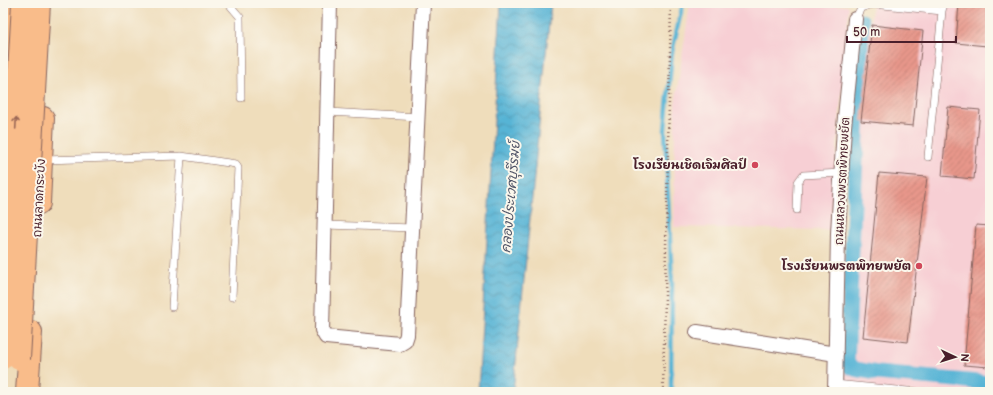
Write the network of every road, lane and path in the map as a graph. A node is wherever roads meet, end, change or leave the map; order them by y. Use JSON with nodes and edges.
{"nodes":[{"id":1,"x":22,"y":3,"type":"edge"},
{"id":2,"x":228,"y":3,"type":"edge"},
{"id":3,"x":330,"y":3,"type":"edge"},
{"id":4,"x":423,"y":3,"type":"edge"},
{"id":5,"x":671,"y":3,"type":"edge"},
{"id":6,"x":944,"y":3,"type":"edge"},
{"id":7,"x":46,"y":9,"type":"edge"},
{"id":8,"x":6,"y":10,"type":"edge"},
{"id":9,"x":942,"y":11,"type":"junction"},
{"id":10,"x":855,"y":19,"type":"joint"},
{"id":11,"x":3,"y":64,"type":"edge"},
{"id":12,"x":241,"y":98,"type":"dead end"},
{"id":13,"x":328,"y":112,"type":"junction"},
{"id":14,"x":418,"y":117,"type":"junction"},
{"id":15,"x":181,"y":156,"type":"junction"},
{"id":16,"x":928,"y":157,"type":"dead end"},
{"id":17,"x":41,"y":160,"type":"junction"},
{"id":18,"x":842,"y":174,"type":"junction"},
{"id":19,"x":796,"y":210,"type":"dead end"},
{"id":20,"x":324,"y":225,"type":"junction"},
{"id":21,"x":413,"y":228,"type":"junction"},
{"id":22,"x":232,"y":297,"type":"dead end"},
{"id":23,"x":172,"y":307,"type":"dead end"},
{"id":24,"x":697,"y":332,"type":"dead end"},
{"id":25,"x":836,"y":354,"type":"junction"},
{"id":26,"x":3,"y":363,"type":"edge"},
{"id":27,"x":835,"y":388,"type":"edge"},
{"id":28,"x":18,"y":392,"type":"edge"},
{"id":29,"x":28,"y":392,"type":"edge"},
{"id":30,"x":663,"y":392,"type":"edge"},
{"id":31,"x":918,"y":392,"type":"edge"}],
"edges":[{"from":26,"to":1,"type":"main road","one_way":true,"bridge":true},
{"from":2,"to":12,"type":"lane"},
{"from":3,"to":13,"type":"street"},
{"from":4,"to":14,"type":"street"},
{"from":5,"to":30,"type":"path"},
{"from":6,"to":9,"type":"lane"},
{"from":7,"to":8,"type":"main road"},
{"from":7,"to":17,"type":"main road","name":"ถนนลาดกระบัง"},
{"from":7,"to":28,"type":"main road","bridge":true},
{"from":8,"to":11,"type":"main road"},
{"from":9,"to":10,"type":"lane"},
{"from":9,"to":16,"type":"lane"},
{"from":10,"to":18,"type":"street","name":"ถนนหลวงพรตพิทยพยัต"},
{"from":13,"to":14,"type":"lane"},
{"from":13,"to":20,"type":"street"},
{"from":14,"to":21,"type":"street"},
{"from":15,"to":17,"type":"lane"},
{"from":15,"to":22,"type":"lane"},
{"from":15,"to":23,"type":"lane"},
{"from":17,"to":29,"type":"main road","name":"ถนนลาดกระบัง"},
{"from":18,"to":19,"type":"lane"},
{"from":18,"to":25,"type":"street","name":"ถนนหลวงพรตพิทยพยัต"},
{"from":20,"to":21,"type":"lane"},
{"from":20,"to":21,"type":"street"},
{"from":24,"to":25,"type":"street"},
{"from":25,"to":27,"type":"street","name":"ถนนหลวงพรตพิทยพยัต"},
{"from":27,"to":31,"type":"lane"}]}
